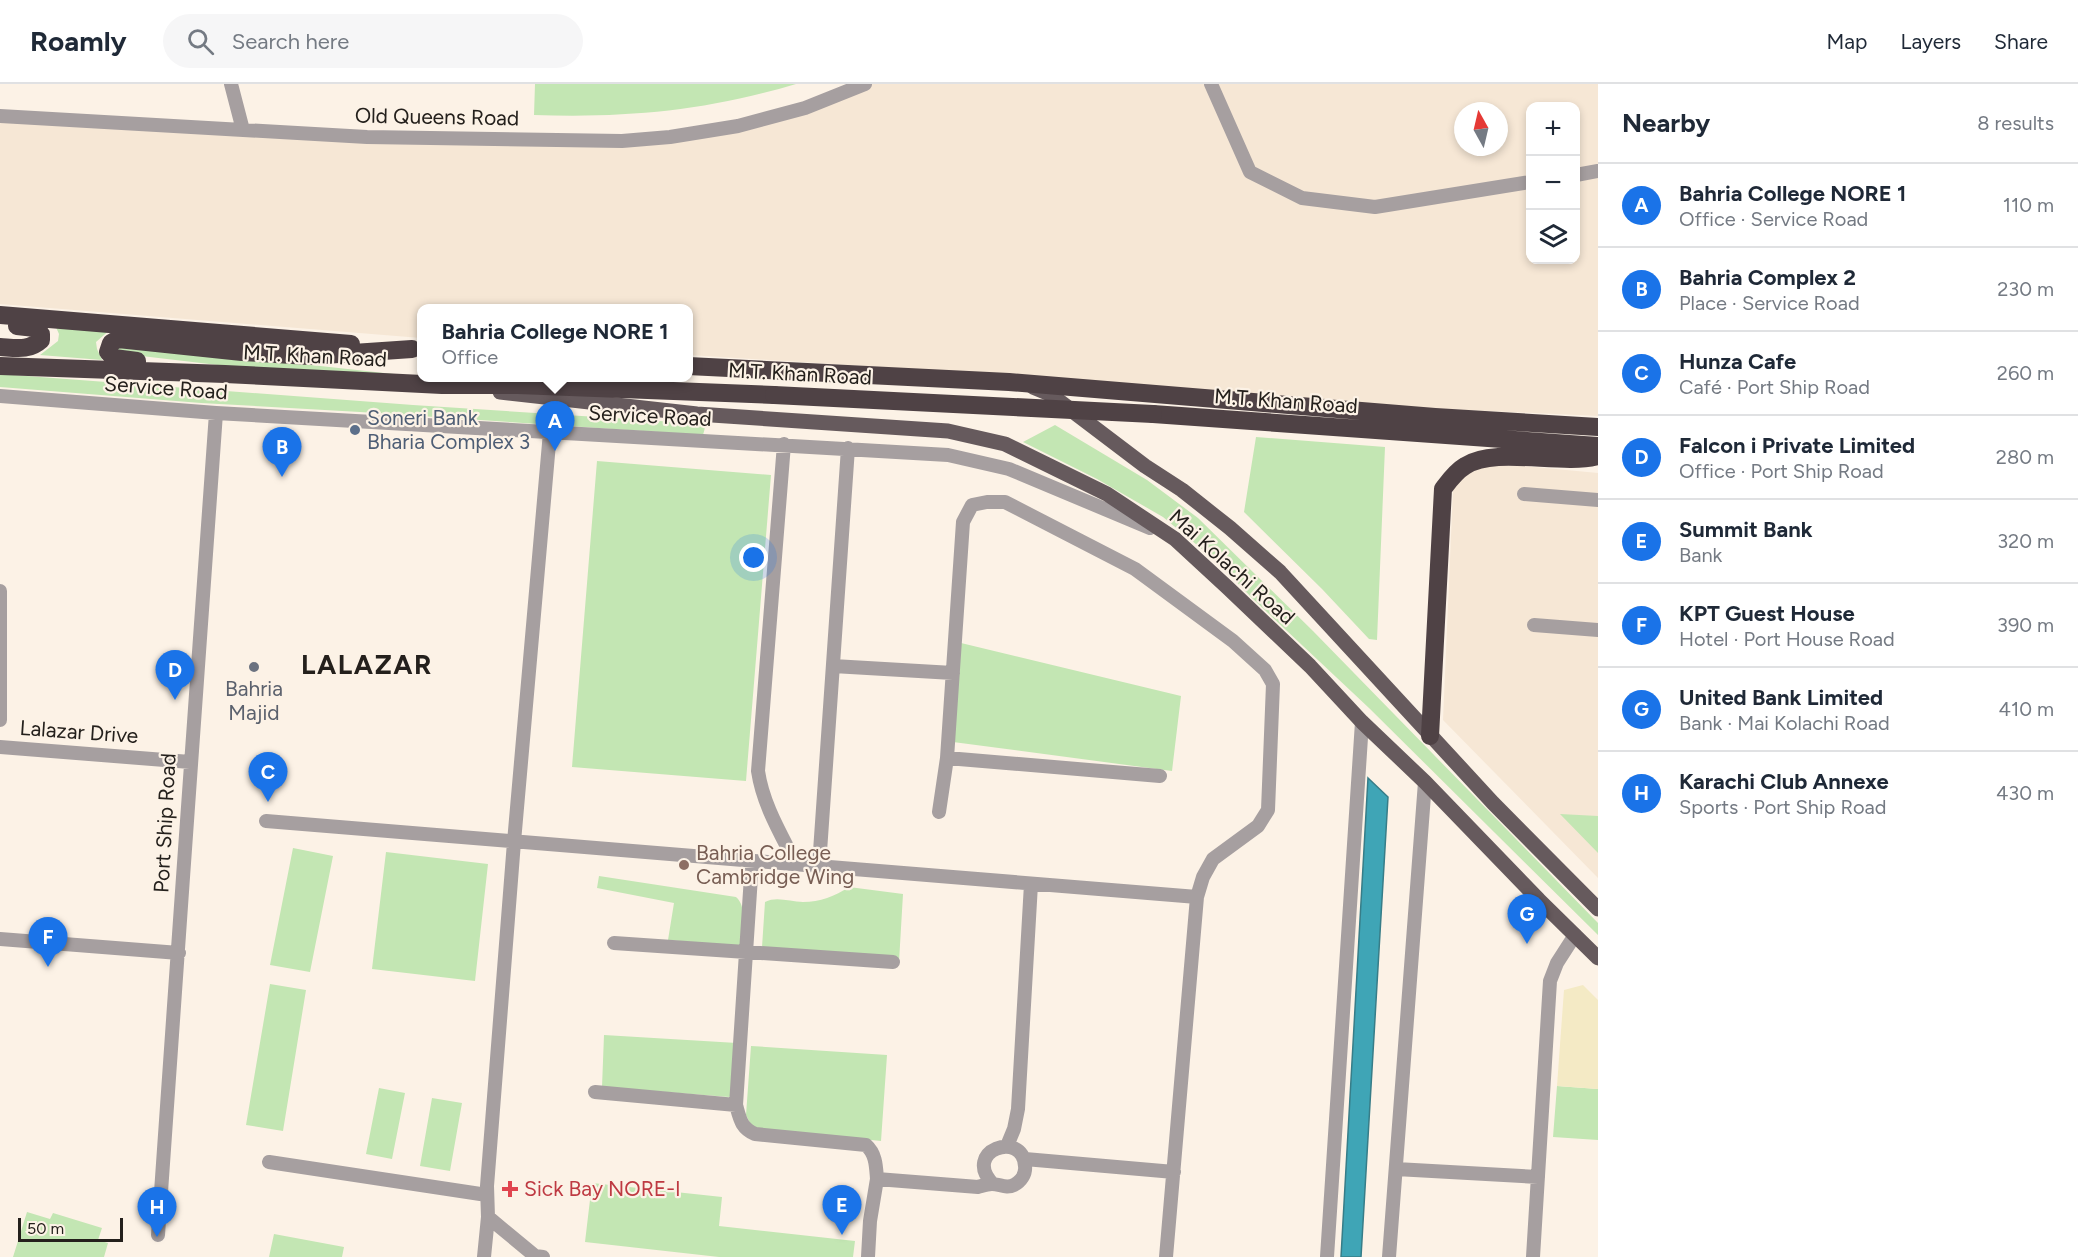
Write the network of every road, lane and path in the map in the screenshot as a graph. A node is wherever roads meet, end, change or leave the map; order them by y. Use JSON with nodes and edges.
{"nodes":[{"id":1,"x":231,"y":84,"type":"edge"},
{"id":2,"x":865,"y":84,"type":"edge"},
{"id":3,"x":1211,"y":84,"type":"edge"},
{"id":4,"x":0,"y":116,"type":"edge"},
{"id":5,"x":243,"y":130,"type":"junction"},
{"id":6,"x":1598,"y":171,"type":"edge"},
{"id":7,"x":1580,"y":174,"type":"edge"},
{"id":8,"x":1526,"y":183,"type":"edge"},
{"id":9,"x":0,"y":315,"type":"edge"},
{"id":10,"x":0,"y":325,"type":"edge"},
{"id":11,"x":0,"y":347,"type":"edge"},
{"id":12,"x":417,"y":350,"type":"edge"},
{"id":13,"x":0,"y":366,"type":"edge"},
{"id":14,"x":693,"y":366,"type":"edge"},
{"id":15,"x":225,"y":374,"type":"junction"},
{"id":16,"x":1010,"y":382,"type":"junction"},
{"id":17,"x":442,"y":386,"type":"junction"},
{"id":18,"x":0,"y":396,"type":"edge"},
{"id":19,"x":216,"y":413,"type":"junction"},
{"id":20,"x":726,"y":416,"type":"junction"},
{"id":21,"x":1435,"y":426,"type":"junction"},
{"id":22,"x":1598,"y":427,"type":"edge"},
{"id":23,"x":550,"y":432,"type":"junction"},
{"id":24,"x":725,"y":441,"type":"junction"},
{"id":25,"x":784,"y":444,"type":"junction"},
{"id":26,"x":1598,"y":446,"type":"edge"},
{"id":27,"x":848,"y":448,"type":"junction"},
{"id":28,"x":1598,"y":456,"type":"edge"},
{"id":29,"x":1524,"y":494,"type":"dead end"},
{"id":30,"x":1598,"y":500,"type":"edge"},
{"id":31,"x":1175,"y":539,"type":"junction"},
{"id":32,"x":0,"y":591,"type":"edge"},
{"id":33,"x":1534,"y":625,"type":"dead end"},
{"id":34,"x":1598,"y":630,"type":"edge"},
{"id":35,"x":833,"y":666,"type":"junction"},
{"id":36,"x":953,"y":673,"type":"junction"},
{"id":37,"x":0,"y":720,"type":"edge"},
{"id":38,"x":1362,"y":722,"type":"junction"},
{"id":39,"x":1430,"y":736,"type":"junction"},
{"id":40,"x":0,"y":747,"type":"edge"},
{"id":41,"x":947,"y":758,"type":"junction"},
{"id":42,"x":190,"y":762,"type":"junction"},
{"id":43,"x":1160,"y":776,"type":"dead end"},
{"id":44,"x":1425,"y":782,"type":"junction"},
{"id":45,"x":939,"y":812,"type":"dead end"},
{"id":46,"x":266,"y":821,"type":"dead end"},
{"id":47,"x":514,"y":842,"type":"junction"},
{"id":48,"x":752,"y":861,"type":"junction"},
{"id":49,"x":796,"y":864,"type":"junction"},
{"id":50,"x":819,"y":866,"type":"junction"},
{"id":51,"x":1032,"y":884,"type":"junction"},
{"id":52,"x":1197,"y":897,"type":"junction"},
{"id":53,"x":1598,"y":909,"type":"edge"},
{"id":54,"x":1575,"y":935,"type":"junction"},
{"id":55,"x":0,"y":939,"type":"edge"},
{"id":56,"x":614,"y":943,"type":"dead end"},
{"id":57,"x":179,"y":953,"type":"junction"},
{"id":58,"x":746,"y":954,"type":"junction"},
{"id":59,"x":1598,"y":958,"type":"edge"},
{"id":60,"x":893,"y":962,"type":"dead end"},
{"id":61,"x":595,"y":1092,"type":"dead end"},
{"id":62,"x":736,"y":1105,"type":"junction"},
{"id":63,"x":1007,"y":1146,"type":"junction"},
{"id":64,"x":1024,"y":1159,"type":"junction"},
{"id":65,"x":269,"y":1162,"type":"dead end"},
{"id":66,"x":1396,"y":1169,"type":"junction"},
{"id":67,"x":1174,"y":1172,"type":"junction"},
{"id":68,"x":1538,"y":1176,"type":"junction"},
{"id":69,"x":877,"y":1179,"type":"junction"},
{"id":70,"x":993,"y":1184,"type":"junction"},
{"id":71,"x":487,"y":1196,"type":"junction"},
{"id":72,"x":488,"y":1217,"type":"junction"},
{"id":73,"x":158,"y":1235,"type":"dead end"},
{"id":74,"x":484,"y":1257,"type":"edge"},
{"id":75,"x":543,"y":1257,"type":"edge"},
{"id":76,"x":868,"y":1257,"type":"edge"},
{"id":77,"x":1166,"y":1257,"type":"edge"},
{"id":78,"x":1327,"y":1257,"type":"edge"},
{"id":79,"x":1389,"y":1257,"type":"edge"},
{"id":80,"x":1533,"y":1257,"type":"edge"}],
"edges":[{"from":1,"to":5,"type":"street"},
{"from":2,"to":5,"type":"street","name":"Old Queens Road"},
{"from":3,"to":8,"type":"street"},
{"from":4,"to":5,"type":"street","name":"Old Queens Road"},
{"from":6,"to":7,"type":"street"},
{"from":9,"to":12,"type":"highway","name":"M.T. Khan Road"},
{"from":10,"to":11,"type":"highway"},
{"from":12,"to":15,"type":"highway"},
{"from":13,"to":15,"type":"highway","name":"M.T. Khan Road"},
{"from":14,"to":16,"type":"highway","name":"M.T. Khan Road"},
{"from":15,"to":17,"type":"highway","name":"M.T. Khan Road"},
{"from":16,"to":21,"type":"highway","name":"M.T. Khan Road"},
{"from":16,"to":39,"type":"main road","name":"Mai Kolachi Road"},
{"from":17,"to":20,"type":"main road","name":"Mai Kolachi Road"},
{"from":17,"to":21,"type":"highway","name":"M.T. Khan Road","bridge":true},
{"from":18,"to":19,"type":"street","name":"Service Road"},
{"from":19,"to":23,"type":"street","name":"Service Road"},
{"from":19,"to":42,"type":"street","name":"Port Ship Road"},
{"from":20,"to":24,"type":"street"},
{"from":20,"to":31,"type":"main road","name":"Mai Kolachi Road"},
{"from":21,"to":22,"type":"highway","name":"M.T. Khan Road"},
{"from":21,"to":26,"type":"highway","name":"M.T. Khan Road"},
{"from":23,"to":24,"type":"street","name":"Service Road"},
{"from":23,"to":47,"type":"street"},
{"from":24,"to":25,"type":"street","name":"Service Road"},
{"from":25,"to":27,"type":"street","name":"Service Road"},
{"from":25,"to":49,"type":"street"},
{"from":27,"to":31,"type":"street","name":"Service Road"},
{"from":27,"to":35,"type":"street"},
{"from":28,"to":39,"type":"highway"},
{"from":29,"to":30,"type":"street"},
{"from":31,"to":38,"type":"main road","name":"Mai Kolachi Road"},
{"from":32,"to":37,"type":"street"},
{"from":33,"to":34,"type":"street"},
{"from":35,"to":36,"type":"street"},
{"from":35,"to":50,"type":"street"},
{"from":36,"to":41,"type":"street"},
{"from":36,"to":52,"type":"street"},
{"from":38,"to":44,"type":"main road","name":"Mai Kolachi Road"},
{"from":38,"to":78,"type":"street"},
{"from":39,"to":53,"type":"main road","name":"Mai Kolachi Road"},
{"from":40,"to":42,"type":"street","name":"Lalazar Drive"},
{"from":41,"to":43,"type":"street"},
{"from":41,"to":45,"type":"street"},
{"from":42,"to":57,"type":"street","name":"Port Ship Road"},
{"from":44,"to":54,"type":"main road","name":"Mai Kolachi Road"},
{"from":44,"to":66,"type":"street"},
{"from":46,"to":47,"type":"street"},
{"from":47,"to":48,"type":"street"},
{"from":47,"to":71,"type":"street"},
{"from":48,"to":49,"type":"street"},
{"from":48,"to":58,"type":"street"},
{"from":49,"to":50,"type":"street"},
{"from":50,"to":51,"type":"street"},
{"from":51,"to":52,"type":"street"},
{"from":51,"to":63,"type":"street"},
{"from":52,"to":67,"type":"street"},
{"from":54,"to":59,"type":"main road","name":"Mai Kolachi Road"},
{"from":54,"to":68,"type":"street"},
{"from":55,"to":57,"type":"street"},
{"from":56,"to":58,"type":"street"},
{"from":57,"to":73,"type":"street","name":"Port Ship Road"},
{"from":58,"to":60,"type":"street"},
{"from":58,"to":62,"type":"street"},
{"from":61,"to":62,"type":"street"},
{"from":62,"to":69,"type":"street"},
{"from":63,"to":64,"type":"street"},
{"from":63,"to":70,"type":"street"},
{"from":64,"to":67,"type":"street"},
{"from":64,"to":70,"type":"street"},
{"from":65,"to":71,"type":"street"},
{"from":66,"to":68,"type":"street"},
{"from":66,"to":79,"type":"street"},
{"from":67,"to":77,"type":"street"},
{"from":68,"to":80,"type":"street"},
{"from":69,"to":70,"type":"street"},
{"from":69,"to":76,"type":"street"},
{"from":71,"to":72,"type":"street"},
{"from":72,"to":74,"type":"street"},
{"from":72,"to":75,"type":"street"}]}
